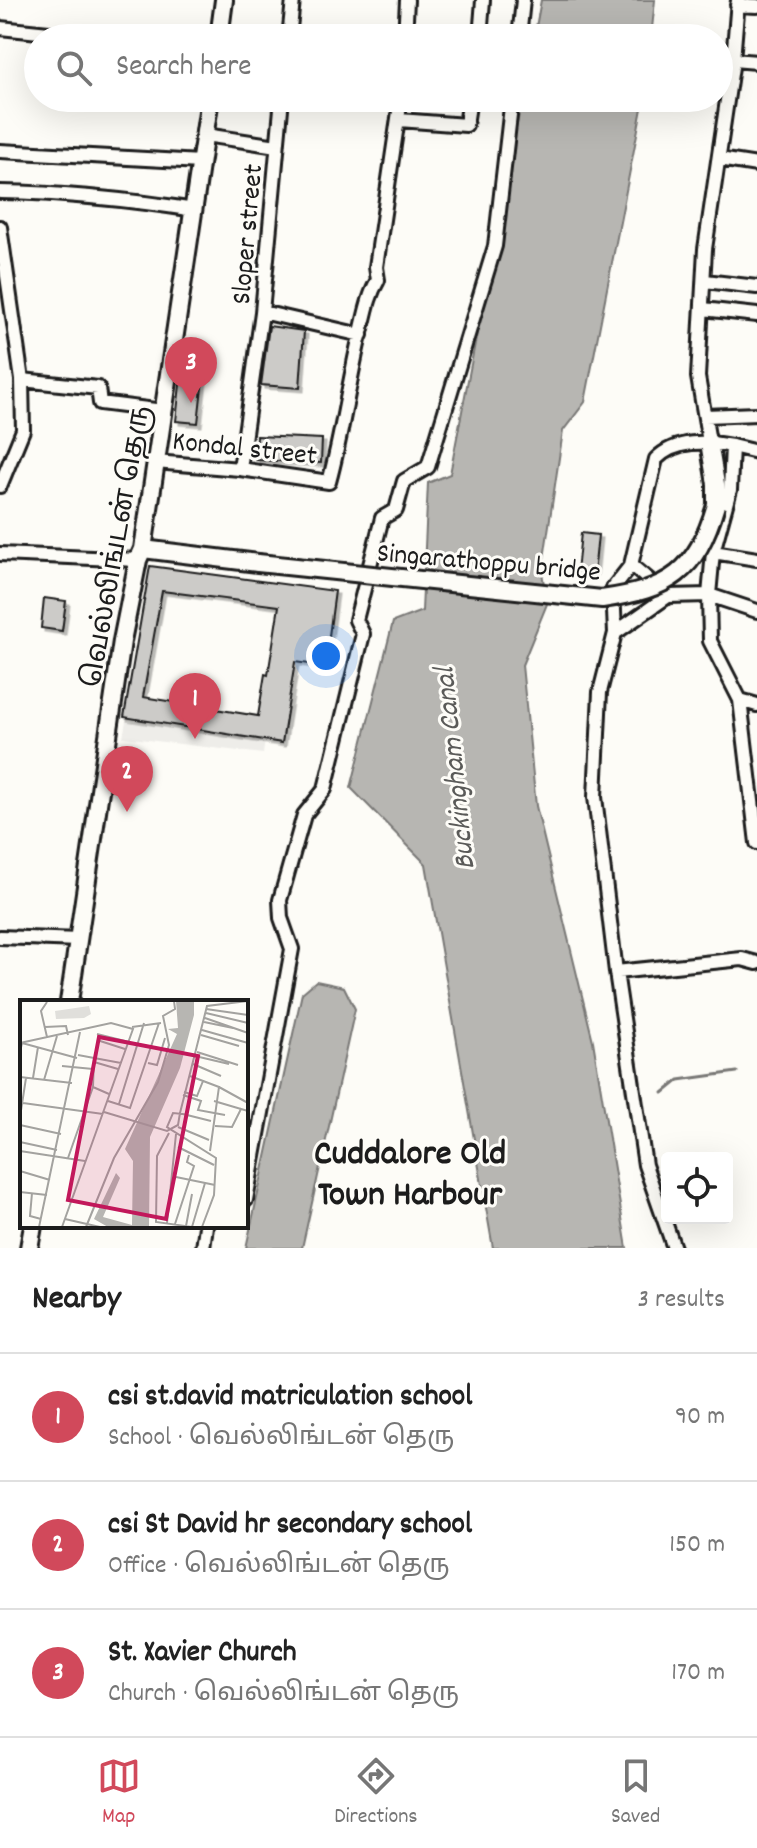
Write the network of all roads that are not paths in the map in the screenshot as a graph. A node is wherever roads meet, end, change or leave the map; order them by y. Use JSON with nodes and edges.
{"nodes":[{"id":1,"x":224,"y":0,"type":"edge"},
{"id":2,"x":293,"y":0,"type":"edge"},
{"id":3,"x":407,"y":0,"type":"edge"},
{"id":4,"x":483,"y":0,"type":"edge"},
{"id":5,"x":523,"y":0,"type":"edge"},
{"id":6,"x":737,"y":2,"type":"edge"},
{"id":7,"x":757,"y":6,"type":"edge"},
{"id":8,"x":221,"y":24,"type":"edge"},
{"id":9,"x":290,"y":24,"type":"edge"},
{"id":10,"x":406,"y":24,"type":"edge"},
{"id":11,"x":481,"y":24,"type":"edge"},
{"id":12,"x":520,"y":24,"type":"edge"},
{"id":13,"x":0,"y":28,"type":"edge"},
{"id":14,"x":24,"y":30,"type":"edge"},
{"id":15,"x":733,"y":60,"type":"joint"},
{"id":16,"x":757,"y":62,"type":"edge"},
{"id":17,"x":208,"y":112,"type":"edge"},
{"id":18,"x":281,"y":112,"type":"edge"},
{"id":19,"x":400,"y":112,"type":"edge"},
{"id":20,"x":468,"y":112,"type":"edge"},
{"id":21,"x":510,"y":112,"type":"edge"},
{"id":22,"x":726,"y":112,"type":"edge"},
{"id":23,"x":399,"y":120,"type":"junction"},
{"id":24,"x":205,"y":135,"type":"junction"},
{"id":25,"x":277,"y":146,"type":"junction"},
{"id":26,"x":0,"y":151,"type":"edge"},
{"id":27,"x":719,"y":159,"type":"junction"},
{"id":28,"x":201,"y":162,"type":"junction"},
{"id":29,"x":757,"y":165,"type":"edge"},
{"id":30,"x":0,"y":192,"type":"edge"},
{"id":31,"x":195,"y":210,"type":"junction"},
{"id":32,"x":0,"y":227,"type":"edge"},
{"id":33,"x":1,"y":245,"type":"edge"},
{"id":34,"x":705,"y":281,"type":"junction"},
{"id":35,"x":757,"y":287,"type":"edge"},
{"id":36,"x":703,"y":309,"type":"junction"},
{"id":37,"x":262,"y":312,"type":"junction"},
{"id":38,"x":757,"y":315,"type":"edge"},
{"id":39,"x":361,"y":335,"type":"junction"},
{"id":40,"x":22,"y":380,"type":"junction"},
{"id":41,"x":163,"y":411,"type":"junction"},
{"id":42,"x":757,"y":414,"type":"edge"},
{"id":43,"x":705,"y":416,"type":"junction"},
{"id":44,"x":709,"y":442,"type":"junction"},
{"id":45,"x":732,"y":446,"type":"junction"},
{"id":46,"x":757,"y":452,"type":"edge"},
{"id":47,"x":155,"y":462,"type":"junction"},
{"id":48,"x":240,"y":469,"type":"junction"},
{"id":49,"x":0,"y":486,"type":"edge"},
{"id":50,"x":713,"y":552,"type":"junction"},
{"id":51,"x":0,"y":554,"type":"edge"},
{"id":52,"x":140,"y":554,"type":"junction"},
{"id":53,"x":757,"y":559,"type":"edge"},
{"id":54,"x":631,"y":565,"type":"junction"},
{"id":55,"x":709,"y":595,"type":"junction"},
{"id":56,"x":668,"y":596,"type":"junction"},
{"id":57,"x":757,"y":611,"type":"edge"},
{"id":58,"x":615,"y":633,"type":"junction"},
{"id":59,"x":740,"y":700,"type":"junction"},
{"id":60,"x":757,"y":705,"type":"edge"},
{"id":61,"x":757,"y":843,"type":"edge"},
{"id":62,"x":0,"y":937,"type":"edge"},
{"id":63,"x":79,"y":940,"type":"junction"},
{"id":64,"x":757,"y":963,"type":"edge"},
{"id":65,"x":616,"y":972,"type":"junction"},
{"id":66,"x":70,"y":997,"type":"edge"},
{"id":67,"x":248,"y":1189,"type":"edge"},
{"id":68,"x":33,"y":1228,"type":"edge"},
{"id":69,"x":206,"y":1228,"type":"edge"},
{"id":70,"x":29,"y":1248,"type":"edge"},
{"id":71,"x":203,"y":1248,"type":"edge"},
{"id":72,"x":674,"y":1248,"type":"edge"}],
"edges":[{"from":1,"to":8,"type":"main road"},
{"from":2,"to":9,"type":"street"},
{"from":3,"to":10,"type":"street"},
{"from":4,"to":11,"type":"street"},
{"from":5,"to":12,"type":"street"},
{"from":6,"to":7,"type":"street"},
{"from":6,"to":15,"type":"street"},
{"from":13,"to":14,"type":"street"},
{"from":15,"to":16,"type":"street"},
{"from":17,"to":24,"type":"main road","name":"வெல்லிங்டன் தெரு"},
{"from":18,"to":25,"type":"street","name":"Sloper street"},
{"from":19,"to":23,"type":"street"},
{"from":20,"to":23,"type":"street"},
{"from":21,"to":67,"type":"street"},
{"from":22,"to":27,"type":"street"},
{"from":23,"to":39,"type":"street"},
{"from":24,"to":25,"type":"street","name":"Sloper street"},
{"from":24,"to":28,"type":"main road","name":"வெல்லிங்டன் தெரு"},
{"from":25,"to":37,"type":"street","name":"Sloper street"},
{"from":26,"to":28,"type":"street"},
{"from":27,"to":29,"type":"street"},
{"from":27,"to":34,"type":"street"},
{"from":28,"to":31,"type":"main road","name":"வெல்லிங்டன் தெரு"},
{"from":30,"to":31,"type":"street"},
{"from":31,"to":41,"type":"main road","name":"வெல்லிங்டன் தெரு"},
{"from":32,"to":33,"type":"street"},
{"from":33,"to":40,"type":"street"},
{"from":34,"to":35,"type":"street"},
{"from":34,"to":36,"type":"street"},
{"from":36,"to":38,"type":"street"},
{"from":36,"to":43,"type":"street"},
{"from":37,"to":39,"type":"street"},
{"from":37,"to":48,"type":"street","name":"Sloper street"},
{"from":39,"to":48,"type":"street","name":"Kondal street"},
{"from":40,"to":41,"type":"street"},
{"from":40,"to":49,"type":"street"},
{"from":41,"to":47,"type":"main road","name":"வெல்லிங்டன் தெரு"},
{"from":42,"to":43,"type":"street"},
{"from":43,"to":44,"type":"street"},
{"from":44,"to":45,"type":"street"},
{"from":44,"to":52,"type":"main road","name":"Singarathoppu bridge","bridge":true},
{"from":44,"to":54,"type":"street"},
{"from":45,"to":46,"type":"street"},
{"from":45,"to":50,"type":"street"},
{"from":47,"to":48,"type":"street","name":"Kondal street"},
{"from":47,"to":52,"type":"main road","name":"வெல்லிங்டன் தெரு"},
{"from":50,"to":53,"type":"street"},
{"from":50,"to":55,"type":"street"},
{"from":51,"to":52,"type":"street"},
{"from":52,"to":63,"type":"main road","name":"வெல்லிங்டன் தெரு"},
{"from":54,"to":56,"type":"street"},
{"from":54,"to":58,"type":"street"},
{"from":55,"to":56,"type":"street"},
{"from":55,"to":57,"type":"street"},
{"from":55,"to":59,"type":"street"},
{"from":56,"to":58,"type":"street"},
{"from":58,"to":65,"type":"street"},
{"from":59,"to":60,"type":"street"},
{"from":59,"to":61,"type":"street"},
{"from":62,"to":63,"type":"street"},
{"from":63,"to":66,"type":"street"},
{"from":64,"to":65,"type":"street"},
{"from":65,"to":72,"type":"street"},
{"from":68,"to":70,"type":"street"},
{"from":69,"to":71,"type":"street"}]}
